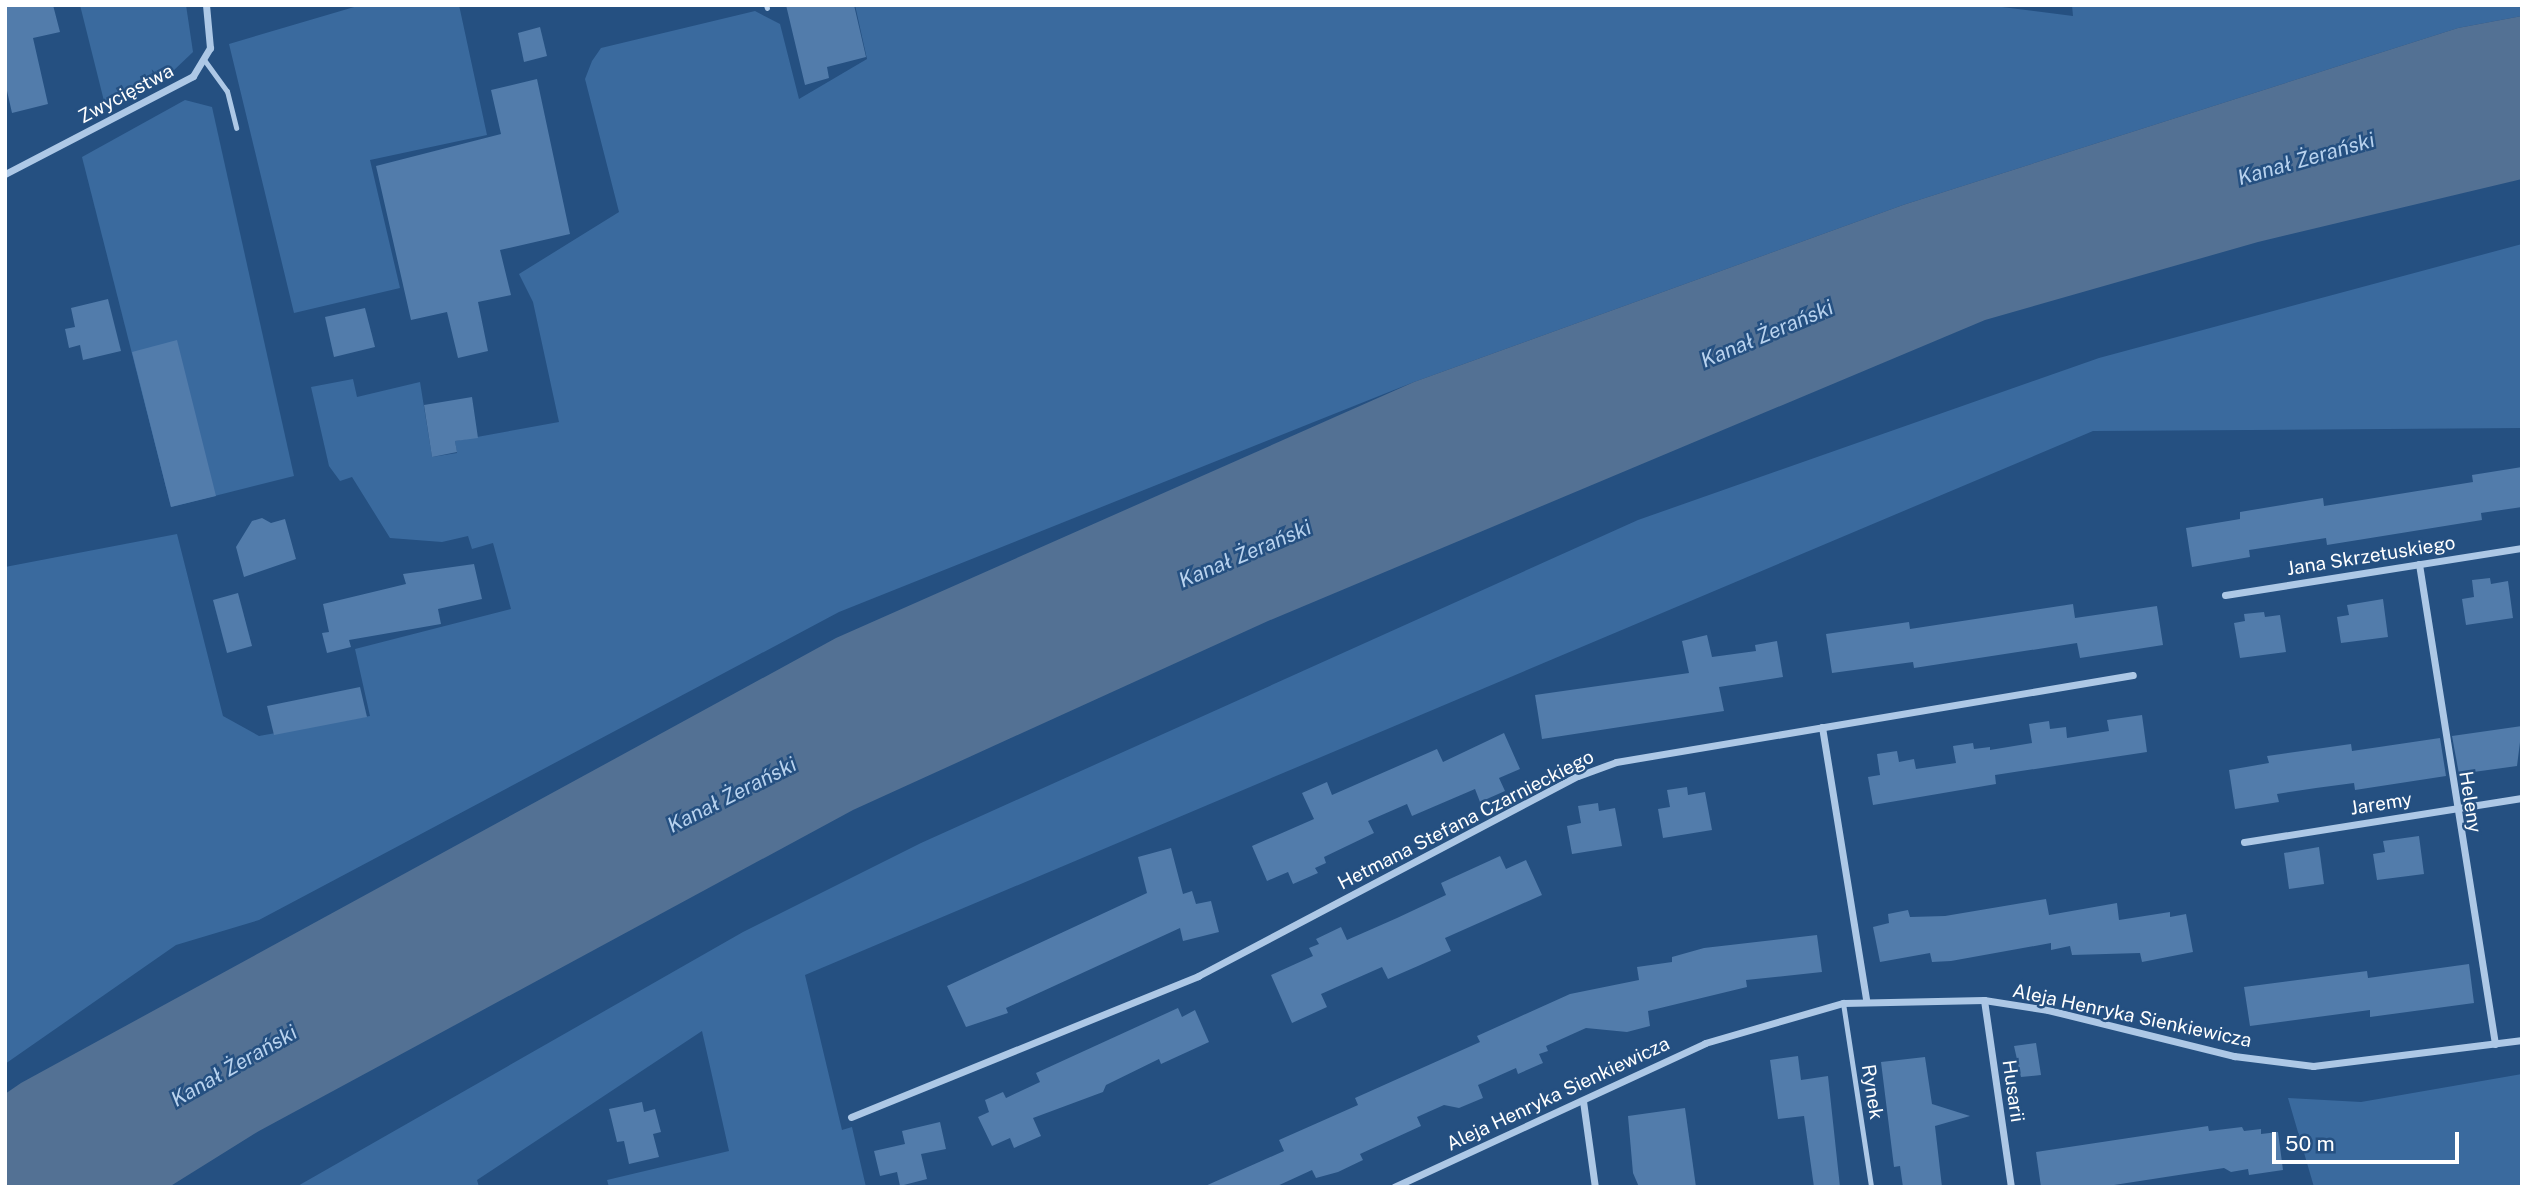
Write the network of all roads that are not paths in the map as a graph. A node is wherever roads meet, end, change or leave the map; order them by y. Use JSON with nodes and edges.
{"nodes":[{"id":1,"x":206,"y":5,"type":"edge"},
{"id":2,"x":205,"y":61,"type":"junction"},
{"id":3,"x":236,"y":128,"type":"dead end"},
{"id":4,"x":5,"y":174,"type":"edge"},
{"id":5,"x":2522,"y":548,"type":"edge"},
{"id":6,"x":2420,"y":564,"type":"junction"},
{"id":7,"x":2225,"y":595,"type":"dead end"},
{"id":8,"x":2133,"y":675,"type":"dead end"},
{"id":9,"x":1822,"y":727,"type":"junction"},
{"id":10,"x":2522,"y":798,"type":"edge"},
{"id":11,"x":2455,"y":809,"type":"junction"},
{"id":12,"x":2244,"y":842,"type":"dead end"},
{"id":13,"x":1866,"y":1000,"type":"junction"},
{"id":14,"x":1984,"y":1000,"type":"junction"},
{"id":15,"x":1843,"y":1003,"type":"junction"},
{"id":16,"x":2522,"y":1040,"type":"edge"},
{"id":17,"x":2495,"y":1044,"type":"junction"},
{"id":18,"x":1583,"y":1101,"type":"junction"},
{"id":19,"x":850,"y":1118,"type":"dead end"},
{"id":20,"x":1394,"y":1187,"type":"edge"},
{"id":21,"x":1595,"y":1187,"type":"edge"},
{"id":22,"x":1871,"y":1187,"type":"edge"},
{"id":23,"x":2011,"y":1187,"type":"edge"}],
"edges":[{"from":1,"to":2,"type":"street"},
{"from":2,"to":3,"type":"lane"},
{"from":2,"to":4,"type":"street","name":"Zwycięstwa"},
{"from":5,"to":6,"type":"street","name":"Jana Skrzetuskiego"},
{"from":6,"to":7,"type":"street","name":"Jana Skrzetuskiego"},
{"from":6,"to":11,"type":"street","name":"Heleny"},
{"from":8,"to":9,"type":"street","name":"Hetmana Stefana Czarnieckiego"},
{"from":9,"to":13,"type":"street"},
{"from":9,"to":19,"type":"street","name":"Hetmana Stefana Czarnieckiego"},
{"from":10,"to":11,"type":"street","name":"Jaremy"},
{"from":11,"to":12,"type":"street","name":"Jaremy"},
{"from":11,"to":17,"type":"street","name":"Heleny"},
{"from":13,"to":14,"type":"street","name":"Aleja Henryka Sienkiewicza"},
{"from":13,"to":15,"type":"street","name":"Aleja Henryka Sienkiewicza"},
{"from":14,"to":17,"type":"street","name":"Aleja Henryka Sienkiewicza"},
{"from":14,"to":23,"type":"street","name":"Husarii"},
{"from":15,"to":18,"type":"street","name":"Aleja Henryka Sienkiewicza"},
{"from":15,"to":22,"type":"lane","name":"Rynek"},
{"from":16,"to":17,"type":"street","name":"Aleja Henryka Sienkiewicza"},
{"from":18,"to":20,"type":"street","name":"Aleja Henryka Sienkiewicza"},
{"from":18,"to":21,"type":"street"}]}
